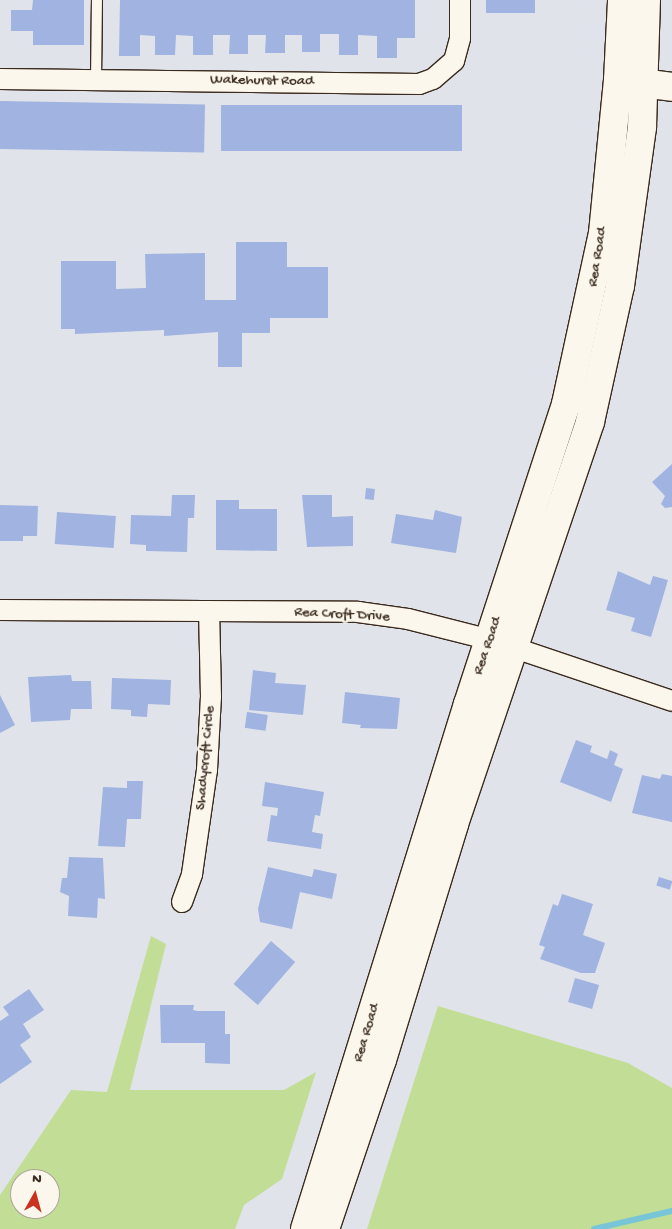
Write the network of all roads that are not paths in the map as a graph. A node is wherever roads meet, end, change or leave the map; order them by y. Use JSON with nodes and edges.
{"nodes":[{"id":1,"x":97,"y":0,"type":"edge"},
{"id":2,"x":460,"y":0,"type":"edge"},
{"id":3,"x":622,"y":0,"type":"edge"},
{"id":4,"x":646,"y":0,"type":"edge"},
{"id":5,"x":0,"y":79,"type":"edge"},
{"id":6,"x":96,"y":80,"type":"junction"},
{"id":7,"x":618,"y":80,"type":"junction"},
{"id":8,"x":645,"y":84,"type":"junction"},
{"id":9,"x":672,"y":87,"type":"edge"},
{"id":10,"x":0,"y":610,"type":"edge"},
{"id":11,"x":209,"y":612,"type":"junction"},
{"id":12,"x":502,"y":644,"type":"junction"},
{"id":13,"x":672,"y":701,"type":"edge"},
{"id":14,"x":182,"y":902,"type":"dead end"},
{"id":15,"x":323,"y":1202,"type":"junction"},
{"id":16,"x":305,"y":1229,"type":"edge"},
{"id":17,"x":325,"y":1229,"type":"edge"}],
"edges":[{"from":1,"to":6,"type":"lane"},
{"from":2,"to":6,"type":"street","name":"Wakehurst Road"},
{"from":3,"to":7,"type":"main road","name":"Rea Road"},
{"from":4,"to":8,"type":"main road","name":"Rea Road"},
{"from":5,"to":6,"type":"street","name":"Wakehurst Road"},
{"from":7,"to":8,"type":"main road"},
{"from":7,"to":12,"type":"main road","name":"Rea Road"},
{"from":8,"to":9,"type":"main road"},
{"from":8,"to":12,"type":"main road","name":"Rea Road"},
{"from":10,"to":11,"type":"street","name":"Rea Croft Drive"},
{"from":11,"to":12,"type":"street","name":"Rea Croft Drive"},
{"from":11,"to":14,"type":"street","name":"Shadycroft Circle"},
{"from":12,"to":13,"type":"street","name":"Rea Croft Drive"},
{"from":12,"to":15,"type":"main road","name":"Rea Road"},
{"from":15,"to":16,"type":"main road","name":"Rea Road"},
{"from":15,"to":17,"type":"main road","name":"Rea Road"}]}
